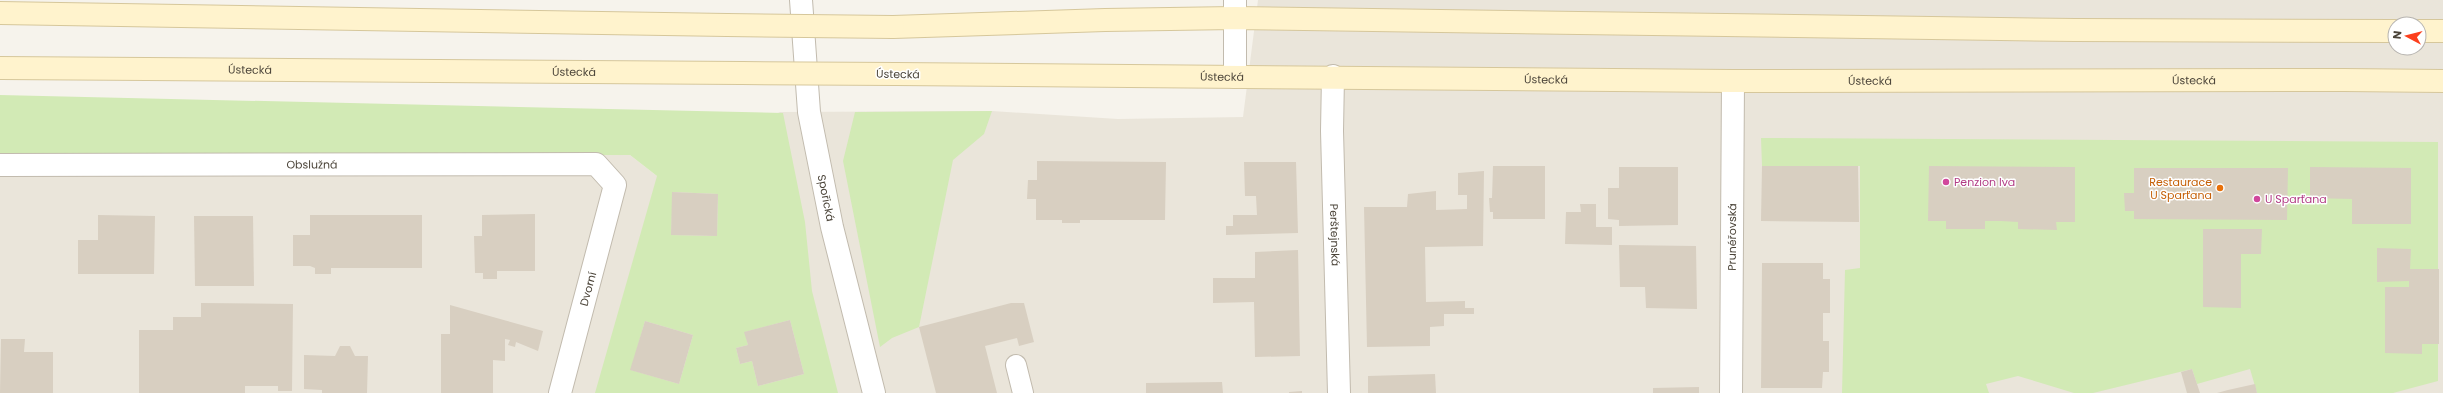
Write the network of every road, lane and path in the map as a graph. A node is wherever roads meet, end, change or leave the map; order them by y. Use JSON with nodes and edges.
{"nodes":[{"id":1,"x":801,"y":0,"type":"edge"},
{"id":2,"x":1234,"y":9,"type":"edge"},
{"id":3,"x":0,"y":13,"type":"edge"},
{"id":4,"x":2387,"y":31,"type":"edge"},
{"id":5,"x":2427,"y":31,"type":"edge"},
{"id":6,"x":2443,"y":31,"type":"edge"},
{"id":7,"x":0,"y":68,"type":"edge"},
{"id":8,"x":1333,"y":76,"type":"junction"},
{"id":9,"x":1235,"y":77,"type":"junction"},
{"id":10,"x":1733,"y":81,"type":"junction"},
{"id":11,"x":2443,"y":82,"type":"edge"},
{"id":12,"x":0,"y":165,"type":"edge"},
{"id":13,"x":615,"y":185,"type":"joint"},
{"id":14,"x":1016,"y":365,"type":"dead end"},
{"id":15,"x":560,"y":393,"type":"edge"},
{"id":16,"x":874,"y":393,"type":"edge"},
{"id":17,"x":1023,"y":393,"type":"edge"},
{"id":18,"x":1339,"y":393,"type":"edge"},
{"id":19,"x":1731,"y":393,"type":"edge"}],
"edges":[{"from":1,"to":16,"type":"street","name":"Spořická"},
{"from":2,"to":3,"type":"main road","bridge":true},
{"from":2,"to":4,"type":"main road"},
{"from":2,"to":9,"type":"street"},
{"from":5,"to":6,"type":"main road"},
{"from":7,"to":9,"type":"main road","name":"Ústecká","bridge":true},
{"from":8,"to":9,"type":"main road","name":"Ústecká"},
{"from":8,"to":10,"type":"main road","name":"Ústecká"},
{"from":8,"to":18,"type":"street","name":"Perštejnská"},
{"from":10,"to":11,"type":"main road","name":"Ústecká"},
{"from":10,"to":19,"type":"street","name":"Prunéřovská"},
{"from":12,"to":13,"type":"street","name":"Obslužná"},
{"from":13,"to":15,"type":"street","name":"Dvorní"},
{"from":14,"to":17,"type":"lane"}]}
